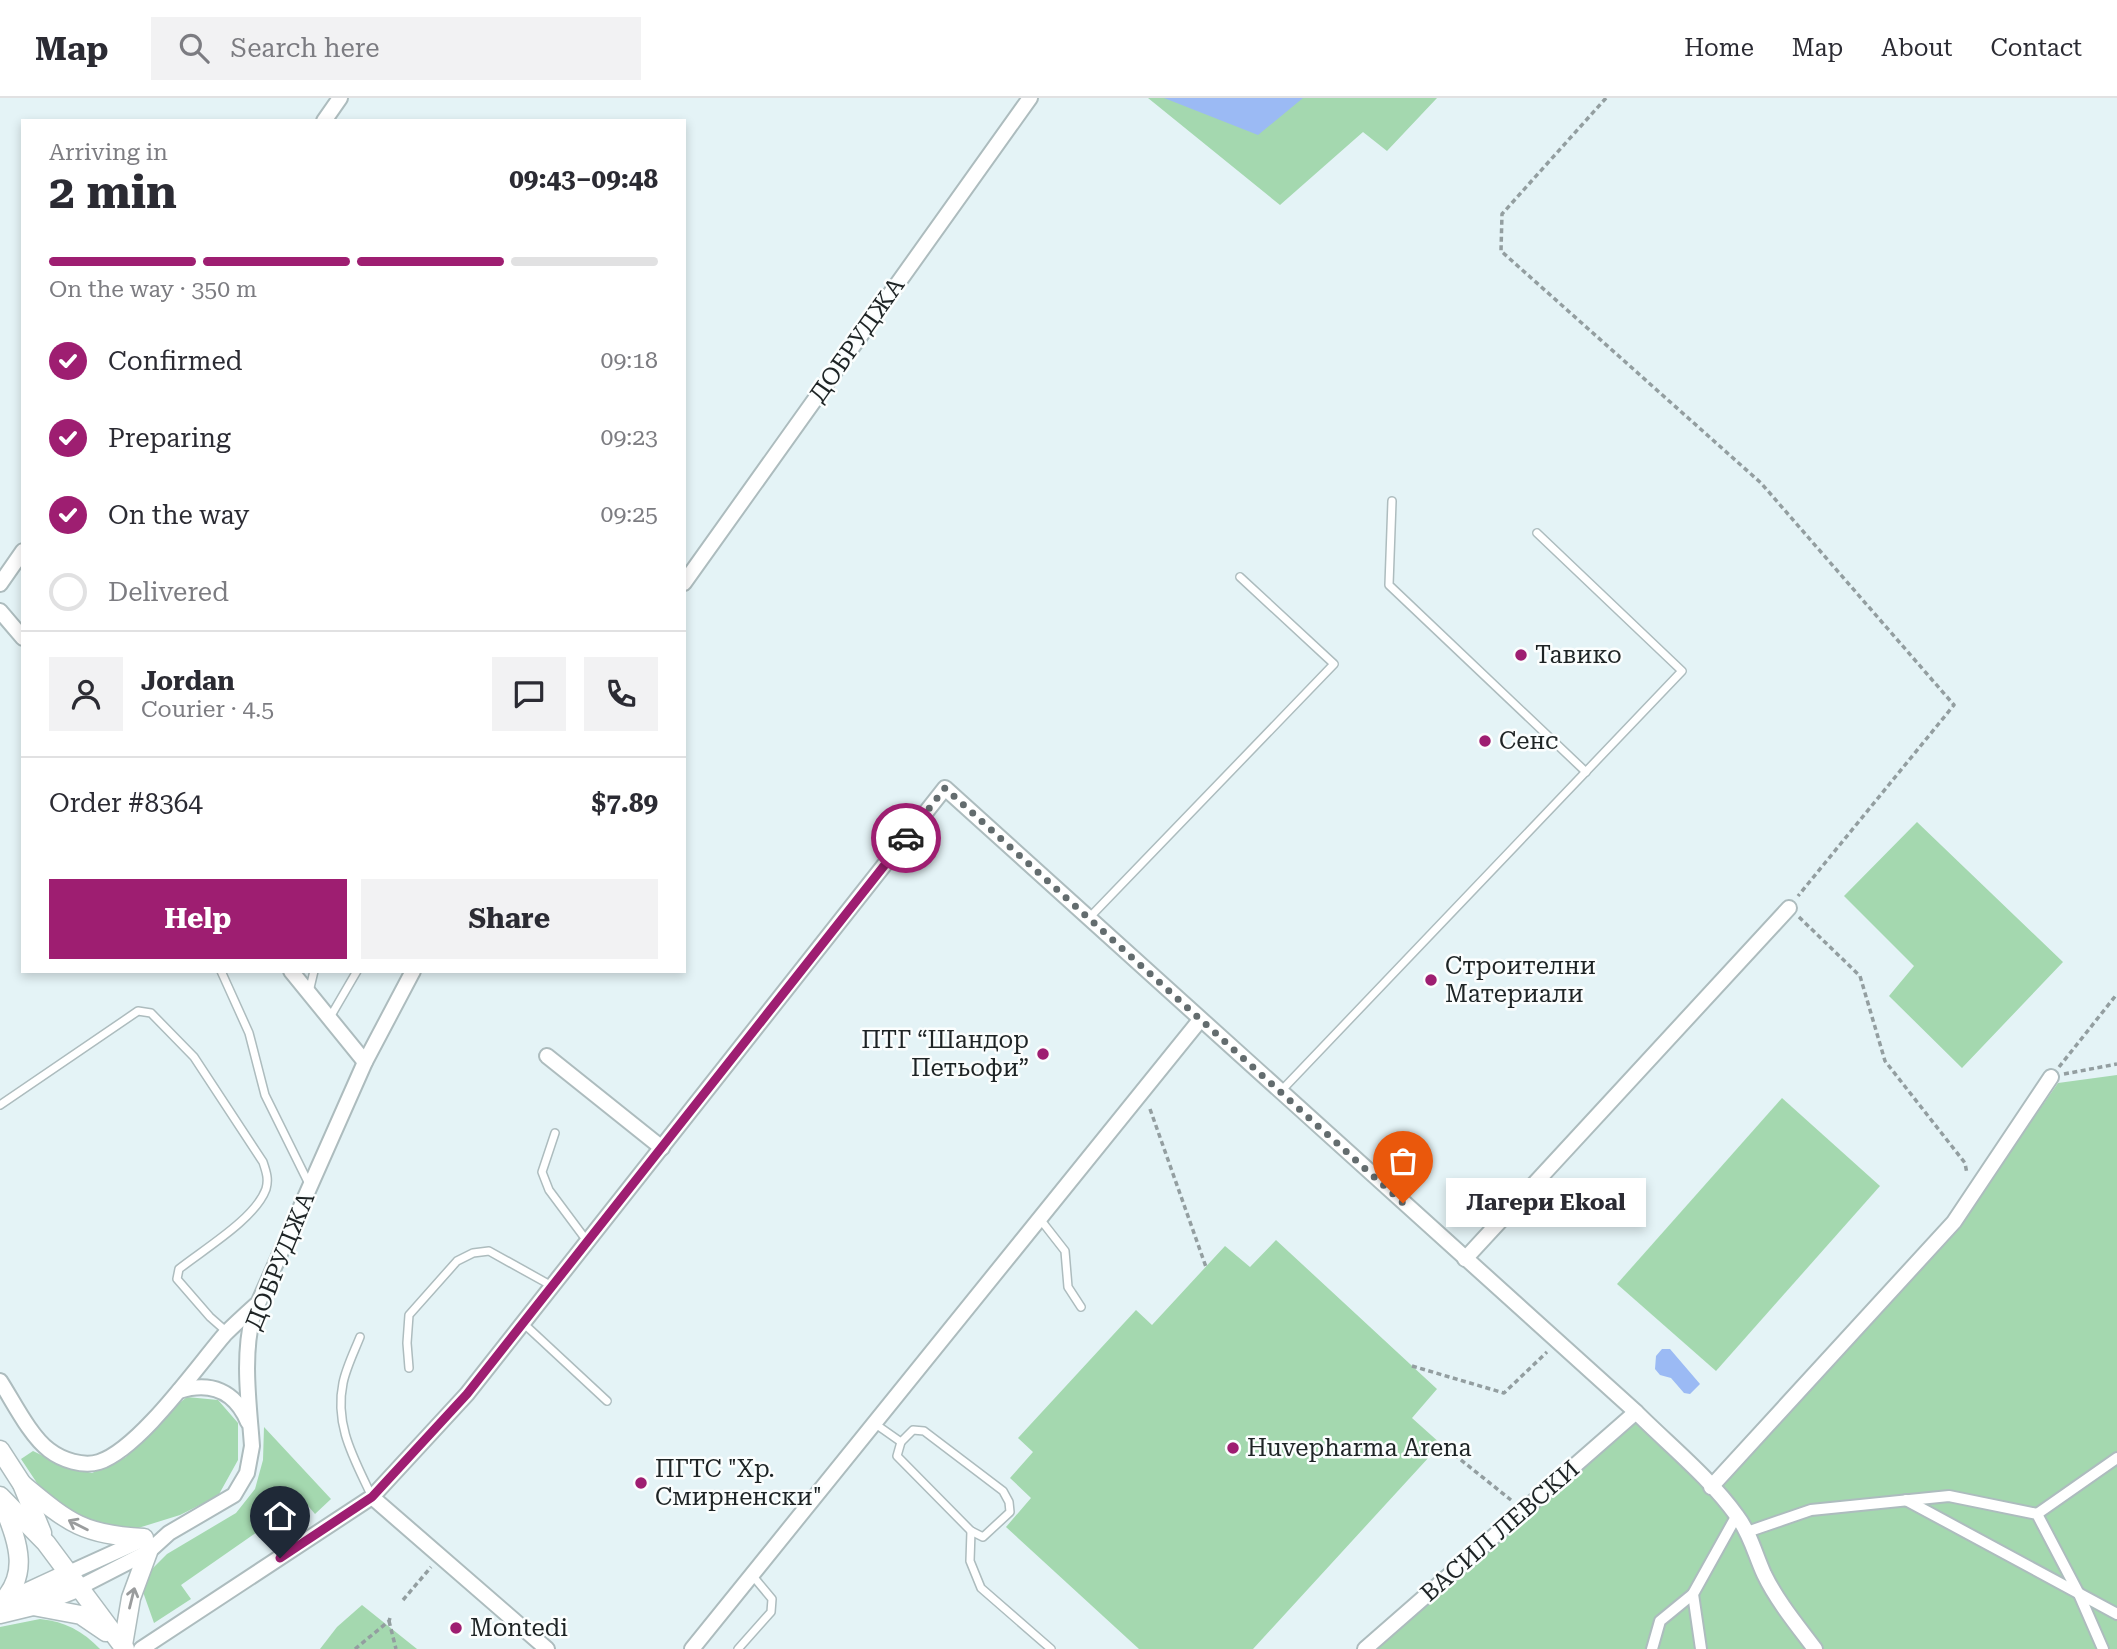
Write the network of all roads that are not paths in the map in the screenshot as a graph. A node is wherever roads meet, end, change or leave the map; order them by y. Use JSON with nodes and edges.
{"nodes":[{"id":1,"x":340,"y":98,"type":"edge"},
{"id":2,"x":1030,"y":98,"type":"edge"},
{"id":3,"x":325,"y":119,"type":"edge"},
{"id":4,"x":1392,"y":501,"type":"dead end"},
{"id":5,"x":1538,"y":533,"type":"dead end"},
{"id":6,"x":21,"y":554,"type":"edge"},
{"id":7,"x":1240,"y":578,"type":"dead end"},
{"id":8,"x":686,"y":580,"type":"edge"},
{"id":9,"x":0,"y":584,"type":"edge"},
{"id":10,"x":0,"y":611,"type":"edge"},
{"id":11,"x":21,"y":636,"type":"edge"},
{"id":12,"x":1586,"y":772,"type":"junction"},
{"id":13,"x":1789,"y":908,"type":"road end"},
{"id":14,"x":1089,"y":918,"type":"junction"},
{"id":15,"x":222,"y":973,"type":"edge"},
{"id":16,"x":293,"y":973,"type":"edge"},
{"id":17,"x":314,"y":973,"type":"edge"},
{"id":18,"x":356,"y":973,"type":"edge"},
{"id":19,"x":412,"y":973,"type":"edge"},
{"id":20,"x":309,"y":993,"type":"junction"},
{"id":21,"x":329,"y":1019,"type":"junction"},
{"id":22,"x":1200,"y":1020,"type":"junction"},
{"id":23,"x":547,"y":1056,"type":"dead end"},
{"id":24,"x":365,"y":1062,"type":"junction"},
{"id":25,"x":2051,"y":1077,"type":"road end"},
{"id":26,"x":1280,"y":1092,"type":"junction"},
{"id":27,"x":0,"y":1105,"type":"edge"},
{"id":28,"x":555,"y":1133,"type":"dead end"},
{"id":29,"x":662,"y":1148,"type":"junction"},
{"id":30,"x":310,"y":1186,"type":"junction"},
{"id":31,"x":1040,"y":1219,"type":"junction"},
{"id":32,"x":587,"y":1242,"type":"junction"},
{"id":33,"x":1465,"y":1259,"type":"junction"},
{"id":34,"x":552,"y":1286,"type":"junction"},
{"id":35,"x":259,"y":1302,"type":"junction"},
{"id":36,"x":1081,"y":1307,"type":"dead end"},
{"id":37,"x":523,"y":1323,"type":"junction"},
{"id":38,"x":228,"y":1332,"type":"junction"},
{"id":39,"x":360,"y":1337,"type":"dead end"},
{"id":40,"x":409,"y":1368,"type":"dead end"},
{"id":41,"x":0,"y":1381,"type":"edge"},
{"id":42,"x":179,"y":1391,"type":"junction"},
{"id":43,"x":607,"y":1401,"type":"dead end"},
{"id":44,"x":1636,"y":1412,"type":"junction"},
{"id":45,"x":874,"y":1423,"type":"junction"},
{"id":46,"x":251,"y":1428,"type":"junction"},
{"id":47,"x":901,"y":1442,"type":"junction"},
{"id":48,"x":0,"y":1450,"type":"edge"},
{"id":49,"x":2117,"y":1458,"type":"edge"},
{"id":50,"x":22,"y":1484,"type":"junction"},
{"id":51,"x":1711,"y":1487,"type":"junction"},
{"id":52,"x":0,"y":1496,"type":"edge"},
{"id":53,"x":372,"y":1497,"type":"junction"},
{"id":54,"x":1906,"y":1500,"type":"junction"},
{"id":55,"x":2037,"y":1514,"type":"junction"},
{"id":56,"x":1737,"y":1515,"type":"junction"},
{"id":57,"x":971,"y":1531,"type":"junction"},
{"id":58,"x":1747,"y":1532,"type":"junction"},
{"id":59,"x":46,"y":1543,"type":"junction"},
{"id":60,"x":146,"y":1545,"type":"junction"},
{"id":61,"x":752,"y":1575,"type":"junction"},
{"id":62,"x":74,"y":1580,"type":"junction"},
{"id":63,"x":1693,"y":1594,"type":"junction"},
{"id":64,"x":2079,"y":1594,"type":"junction"},
{"id":65,"x":0,"y":1604,"type":"edge"},
{"id":66,"x":33,"y":1606,"type":"junction"},
{"id":67,"x":0,"y":1614,"type":"edge"},
{"id":68,"x":2117,"y":1614,"type":"edge"},
{"id":69,"x":124,"y":1647,"type":"edge"},
{"id":70,"x":141,"y":1649,"type":"edge"},
{"id":71,"x":547,"y":1649,"type":"edge"},
{"id":72,"x":692,"y":1649,"type":"edge"},
{"id":73,"x":738,"y":1649,"type":"edge"},
{"id":74,"x":1051,"y":1649,"type":"edge"},
{"id":75,"x":1364,"y":1649,"type":"edge"},
{"id":76,"x":1652,"y":1649,"type":"edge"},
{"id":77,"x":1701,"y":1649,"type":"edge"},
{"id":78,"x":1815,"y":1649,"type":"edge"},
{"id":79,"x":2103,"y":1649,"type":"edge"}],
"edges":[{"from":1,"to":3,"type":"street"},
{"from":2,"to":8,"type":"street","name":"ДОБРУДЖА"},
{"from":4,"to":12,"type":"lane"},
{"from":5,"to":12,"type":"lane"},
{"from":6,"to":9,"type":"street"},
{"from":7,"to":14,"type":"lane"},
{"from":10,"to":11,"type":"street"},
{"from":12,"to":26,"type":"lane"},
{"from":13,"to":33,"type":"street"},
{"from":14,"to":22,"type":"street"},
{"from":14,"to":29,"type":"street"},
{"from":15,"to":30,"type":"lane"},
{"from":16,"to":20,"type":"street"},
{"from":17,"to":20,"type":"lane"},
{"from":18,"to":21,"type":"lane"},
{"from":19,"to":24,"type":"street","name":"ДОБРУДЖА"},
{"from":20,"to":21,"type":"street"},
{"from":21,"to":24,"type":"street"},
{"from":22,"to":26,"type":"street"},
{"from":22,"to":31,"type":"street"},
{"from":23,"to":29,"type":"street"},
{"from":24,"to":30,"type":"street","name":"ДОБРУДЖА"},
{"from":25,"to":51,"type":"street"},
{"from":26,"to":33,"type":"street"},
{"from":27,"to":38,"type":"lane"},
{"from":28,"to":32,"type":"lane"},
{"from":29,"to":32,"type":"street"},
{"from":30,"to":35,"type":"street","name":"ДОБРУДЖА"},
{"from":31,"to":36,"type":"lane"},
{"from":31,"to":45,"type":"street"},
{"from":32,"to":34,"type":"street"},
{"from":33,"to":44,"type":"street"},
{"from":34,"to":37,"type":"street"},
{"from":34,"to":40,"type":"lane"},
{"from":35,"to":38,"type":"street"},
{"from":35,"to":46,"type":"street","name":"ДОБРУДЖА"},
{"from":37,"to":43,"type":"lane"},
{"from":37,"to":53,"type":"street"},
{"from":38,"to":42,"type":"street"},
{"from":39,"to":53,"type":"lane"},
{"from":41,"to":42,"type":"street"},
{"from":42,"to":46,"type":"street"},
{"from":44,"to":51,"type":"street"},
{"from":44,"to":75,"type":"street","name":"ВАСИЛ ЛЕВСКИ"},
{"from":45,"to":47,"type":"lane"},
{"from":45,"to":61,"type":"street"},
{"from":46,"to":60,"type":"street","name":"ДОБРУДЖА"},
{"from":47,"to":57,"type":"lane"},
{"from":47,"to":57,"type":"lane"},
{"from":48,"to":50,"type":"street"},
{"from":49,"to":55,"type":"street"},
{"from":50,"to":59,"type":"street"},
{"from":60,"to":50,"type":"street","one_way":true},
{"from":51,"to":56,"type":"street"},
{"from":52,"to":59,"type":"street"},
{"from":52,"to":65,"type":"street"},
{"from":53,"to":70,"type":"street"},
{"from":53,"to":71,"type":"street"},
{"from":54,"to":55,"type":"street"},
{"from":54,"to":58,"type":"street"},
{"from":54,"to":64,"type":"street"},
{"from":55,"to":64,"type":"street"},
{"from":56,"to":58,"type":"street"},
{"from":56,"to":63,"type":"street"},
{"from":57,"to":74,"type":"lane"},
{"from":58,"to":78,"type":"street"},
{"from":59,"to":62,"type":"street"},
{"from":60,"to":62,"type":"street","name":"ДОБРУДЖА"},
{"from":69,"to":60,"type":"street","one_way":true},
{"from":61,"to":72,"type":"street"},
{"from":61,"to":73,"type":"lane"},
{"from":62,"to":65,"type":"street"},
{"from":62,"to":66,"type":"street"},
{"from":62,"to":69,"type":"street"},
{"from":63,"to":76,"type":"street"},
{"from":63,"to":77,"type":"street"},
{"from":64,"to":68,"type":"street"},
{"from":64,"to":79,"type":"street"},
{"from":66,"to":67,"type":"street"},
{"from":66,"to":69,"type":"street"}]}
